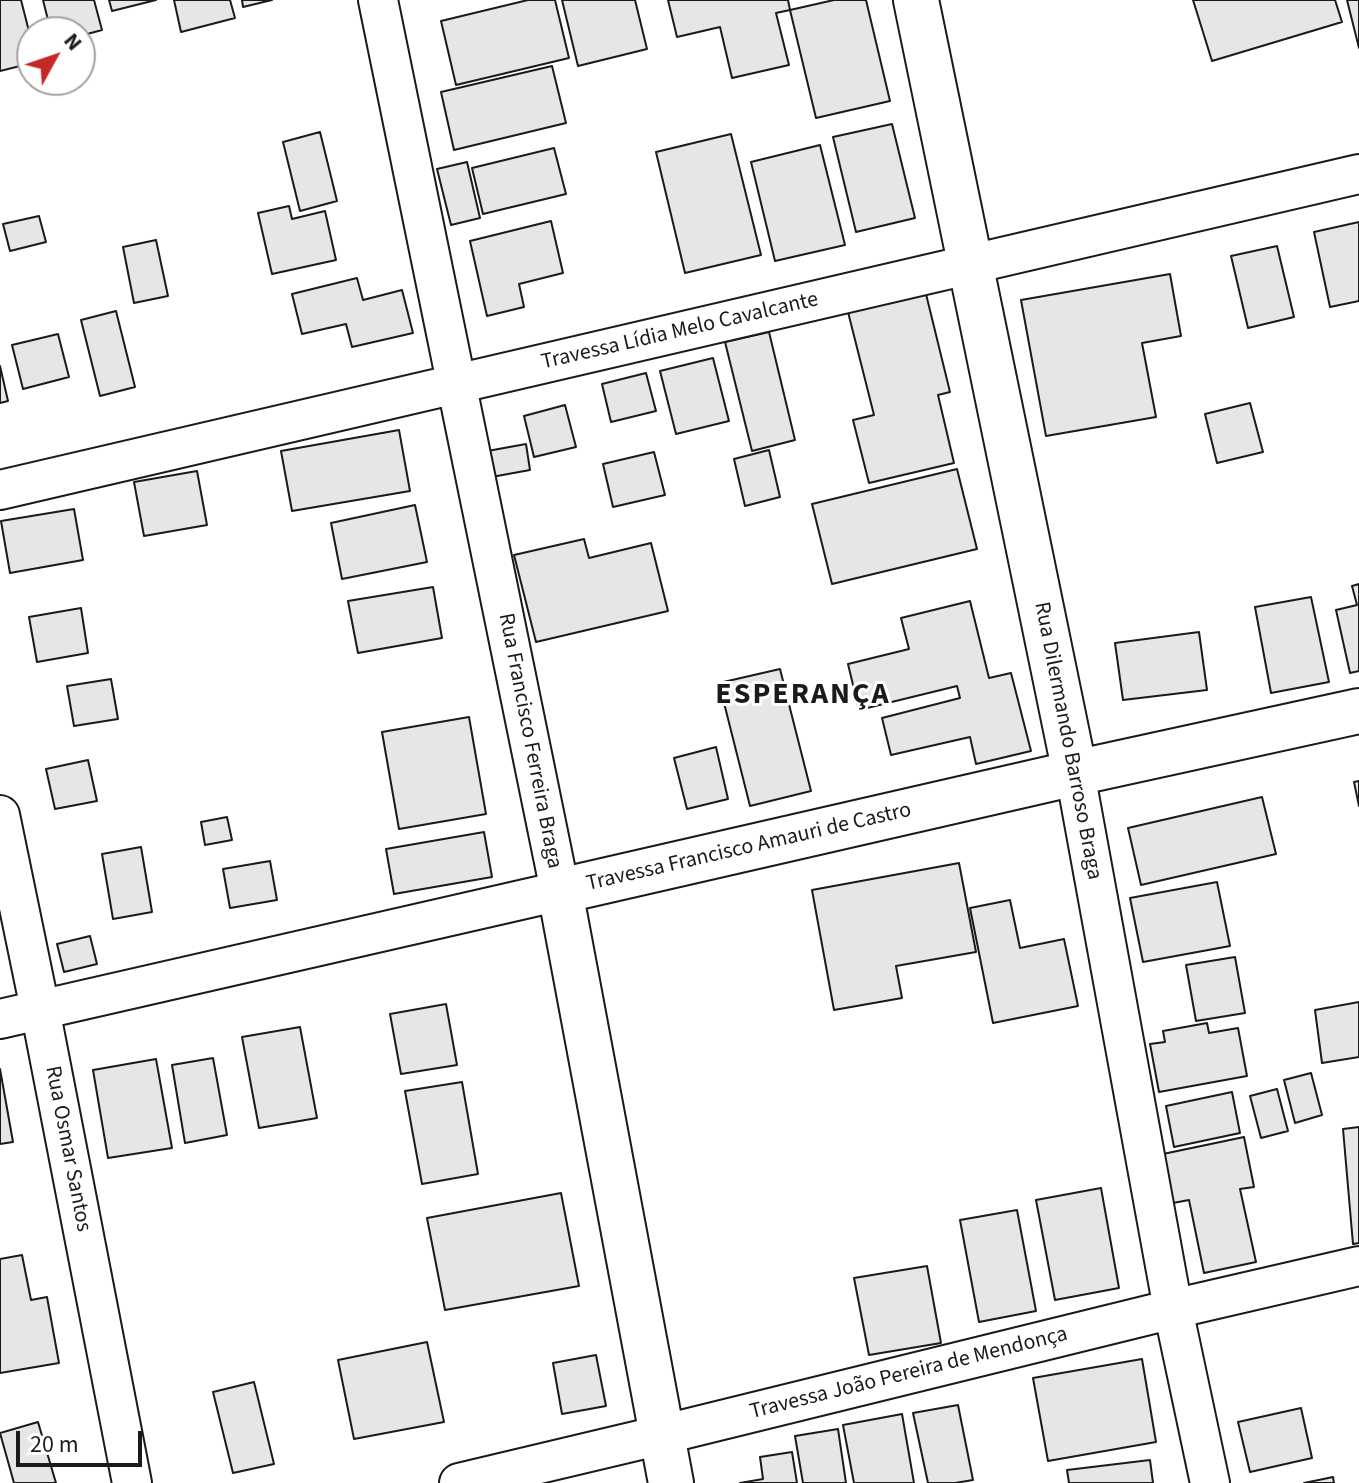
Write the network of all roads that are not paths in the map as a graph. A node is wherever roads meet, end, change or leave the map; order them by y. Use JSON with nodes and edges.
{"nodes":[{"id":1,"x":378,"y":0,"type":"edge"},
{"id":2,"x":916,"y":0,"type":"edge"},
{"id":3,"x":1359,"y":174,"type":"edge"},
{"id":4,"x":971,"y":264,"type":"junction"},
{"id":5,"x":457,"y":384,"type":"junction"},
{"id":6,"x":0,"y":490,"type":"edge"},
{"id":7,"x":1359,"y":711,"type":"edge"},
{"id":8,"x":1075,"y":773,"type":"junction"},
{"id":9,"x":0,"y":815,"type":"edge"},
{"id":10,"x":560,"y":891,"type":"junction"},
{"id":11,"x":40,"y":1009,"type":"junction"},
{"id":12,"x":0,"y":1019,"type":"edge"},
{"id":13,"x":1359,"y":1266,"type":"edge"},
{"id":14,"x":1173,"y":1309,"type":"junction"},
{"id":15,"x":661,"y":1435,"type":"junction"},
{"id":16,"x":132,"y":1483,"type":"edge"},
{"id":17,"x":459,"y":1483,"type":"edge"},
{"id":18,"x":671,"y":1483,"type":"edge"},
{"id":19,"x":1210,"y":1483,"type":"edge"}],
"edges":[{"from":1,"to":5,"type":"street","name":"Rua Francisco Ferreira Braga"},
{"from":2,"to":4,"type":"street","name":"Rua Dilermando Barroso Braga"},
{"from":3,"to":4,"type":"street","name":"Travessa Lídia Melo Cavalcante"},
{"from":4,"to":5,"type":"street","name":"Travessa Lídia Melo Cavalcante"},
{"from":4,"to":8,"type":"street","name":"Rua Dilermando Barroso Braga"},
{"from":5,"to":6,"type":"street","name":"Travessa Lídia Melo Cavalcante"},
{"from":5,"to":10,"type":"street","name":"Rua Francisco Ferreira Braga"},
{"from":7,"to":8,"type":"street","name":"Travessa Francisco Amauri de Castro"},
{"from":8,"to":10,"type":"street","name":"Travessa Francisco Amauri de Castro"},
{"from":8,"to":14,"type":"street","name":"Rua Dilermando Barroso Braga"},
{"from":9,"to":11,"type":"street","name":"Rua Osmar Santos"},
{"from":10,"to":11,"type":"street","name":"Travessa Francisco Amauri de Castro"},
{"from":10,"to":15,"type":"street","name":"Rua Francisco Ferreira Braga"},
{"from":11,"to":12,"type":"street","name":"Travessa Francisco Amauri de Castro"},
{"from":11,"to":16,"type":"street","name":"Rua Osmar Santos"},
{"from":13,"to":14,"type":"street","name":"Travessa João Pereira de Mendonça"},
{"from":14,"to":15,"type":"street","name":"Travessa João Pereira de Mendonça"},
{"from":14,"to":19,"type":"street","name":"Rua Dilermando Barroso Braga"},
{"from":15,"to":17,"type":"street","name":"Travessa João Pereira de Mendonça"},
{"from":15,"to":18,"type":"street","name":"Rua Francisco Ferreira Braga"}]}
